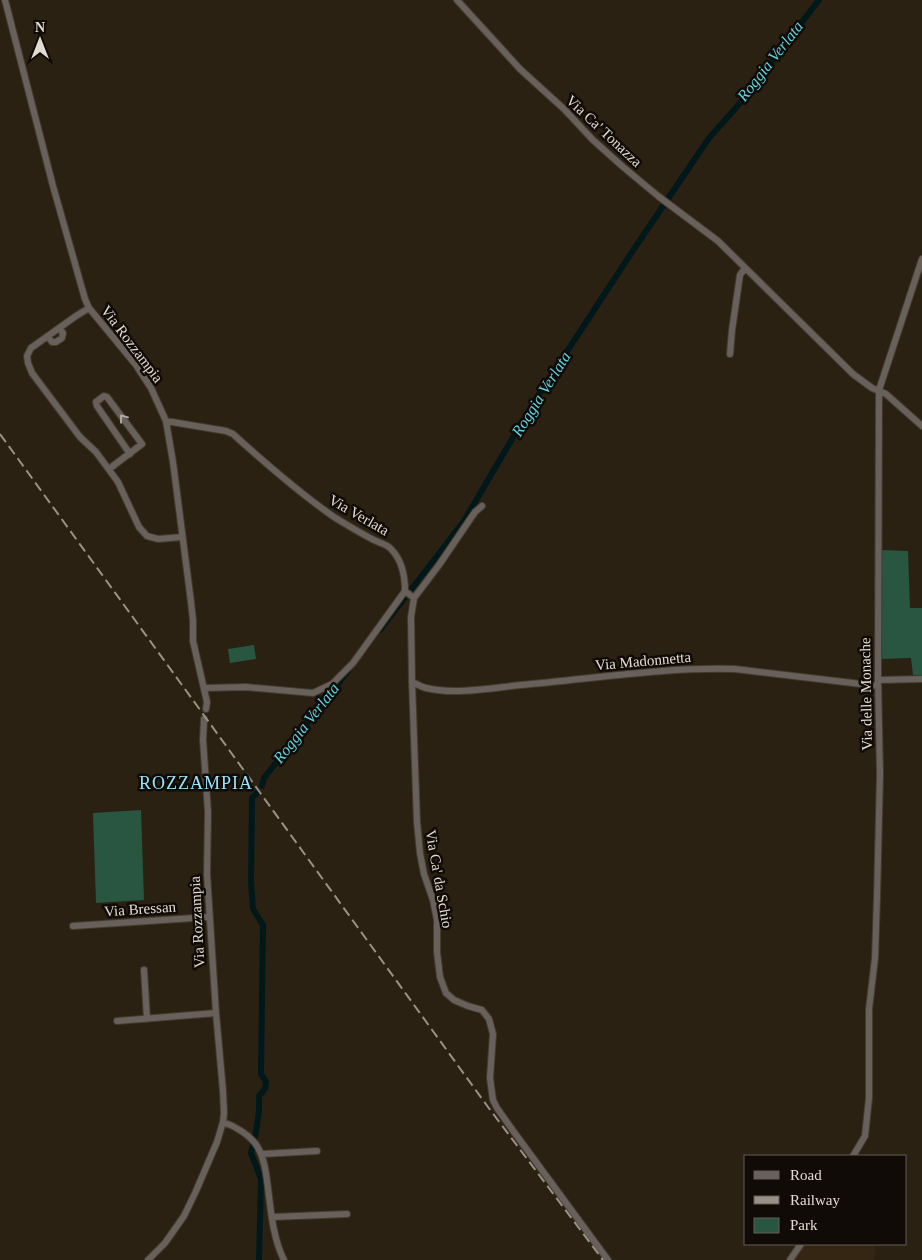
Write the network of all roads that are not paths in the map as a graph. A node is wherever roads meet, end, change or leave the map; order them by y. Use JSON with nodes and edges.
{"nodes":[{"id":1,"x":5,"y":0,"type":"edge"},
{"id":2,"x":457,"y":0,"type":"edge"},
{"id":3,"x":922,"y":259,"type":"edge"},
{"id":4,"x":745,"y":268,"type":"junction"},
{"id":5,"x":89,"y":308,"type":"junction"},
{"id":6,"x":730,"y":354,"type":"dead end"},
{"id":7,"x":879,"y":390,"type":"junction"},
{"id":8,"x":166,"y":421,"type":"junction"},
{"id":9,"x":922,"y":426,"type":"edge"},
{"id":10,"x":130,"y":454,"type":"junction"},
{"id":11,"x":109,"y":470,"type":"junction"},
{"id":12,"x":482,"y":506,"type":"dead end"},
{"id":13,"x":182,"y":537,"type":"junction"},
{"id":14,"x":409,"y":594,"type":"junction"},
{"id":15,"x":922,"y":679,"type":"edge"},
{"id":16,"x":412,"y":682,"type":"junction"},
{"id":17,"x":878,"y":683,"type":"junction"},
{"id":18,"x":204,"y":688,"type":"junction"},
{"id":19,"x":206,"y":709,"type":"dead end"},
{"id":20,"x":204,"y":719,"type":"dead end"},
{"id":21,"x":209,"y":917,"type":"junction"},
{"id":22,"x":73,"y":926,"type":"dead end"},
{"id":23,"x":144,"y":970,"type":"dead end"},
{"id":24,"x":216,"y":1013,"type":"junction"},
{"id":25,"x":147,"y":1019,"type":"junction"},
{"id":26,"x":118,"y":1021,"type":"dead end"},
{"id":27,"x":223,"y":1122,"type":"junction"},
{"id":28,"x":317,"y":1151,"type":"dead end"},
{"id":29,"x":262,"y":1154,"type":"junction"},
{"id":30,"x":854,"y":1155,"type":"edge"},
{"id":31,"x":347,"y":1214,"type":"dead end"},
{"id":32,"x":272,"y":1217,"type":"junction"},
{"id":33,"x":800,"y":1245,"type":"edge"},
{"id":34,"x":148,"y":1260,"type":"edge"},
{"id":35,"x":284,"y":1260,"type":"edge"},
{"id":36,"x":608,"y":1260,"type":"edge"},
{"id":37,"x":790,"y":1260,"type":"edge"}],
"edges":[{"from":1,"to":5,"type":"street","name":"Via Rozzampia"},
{"from":2,"to":4,"type":"street","name":"Via Ca' Tonazza"},
{"from":3,"to":7,"type":"street","name":"Via delle Monache"},
{"from":4,"to":6,"type":"street"},
{"from":4,"to":7,"type":"street","name":"Via Ca' Tonazza"},
{"from":5,"to":8,"type":"street","name":"Via Rozzampia"},
{"from":5,"to":11,"type":"street"},
{"from":7,"to":9,"type":"street","name":"Via Ca' Tonazza"},
{"from":7,"to":17,"type":"street","name":"Via delle Monache"},
{"from":8,"to":13,"type":"street","name":"Via Rozzampia"},
{"from":8,"to":14,"type":"street","name":"Via Verlata"},
{"from":10,"to":10,"type":"street","one_way":true},
{"from":10,"to":11,"type":"street"},
{"from":11,"to":13,"type":"street"},
{"from":12,"to":14,"type":"street"},
{"from":13,"to":18,"type":"street","name":"Via Rozzampia"},
{"from":14,"to":16,"type":"street","name":"Via Ca' da Schio"},
{"from":14,"to":18,"type":"street"},
{"from":15,"to":17,"type":"street","name":"Via Madonnetta"},
{"from":16,"to":17,"type":"street","name":"Via Madonnetta"},
{"from":16,"to":36,"type":"street","name":"Via Ca' da Schio"},
{"from":17,"to":30,"type":"street","name":"Via delle Monache"},
{"from":18,"to":19,"type":"street","name":"Via Rozzampia"},
{"from":20,"to":21,"type":"street","name":"Via Rozzampia"},
{"from":21,"to":22,"type":"street","name":"Via Bressan"},
{"from":21,"to":24,"type":"street","name":"Via Rozzampia"},
{"from":23,"to":25,"type":"street"},
{"from":24,"to":25,"type":"street"},
{"from":24,"to":27,"type":"street","name":"Via Rozzampia"},
{"from":25,"to":26,"type":"street"},
{"from":27,"to":29,"type":"street"},
{"from":27,"to":34,"type":"street","name":"Via Rozzampia"},
{"from":28,"to":29,"type":"street"},
{"from":29,"to":32,"type":"street"},
{"from":31,"to":32,"type":"street"},
{"from":32,"to":35,"type":"street"},
{"from":33,"to":37,"type":"street"}]}
